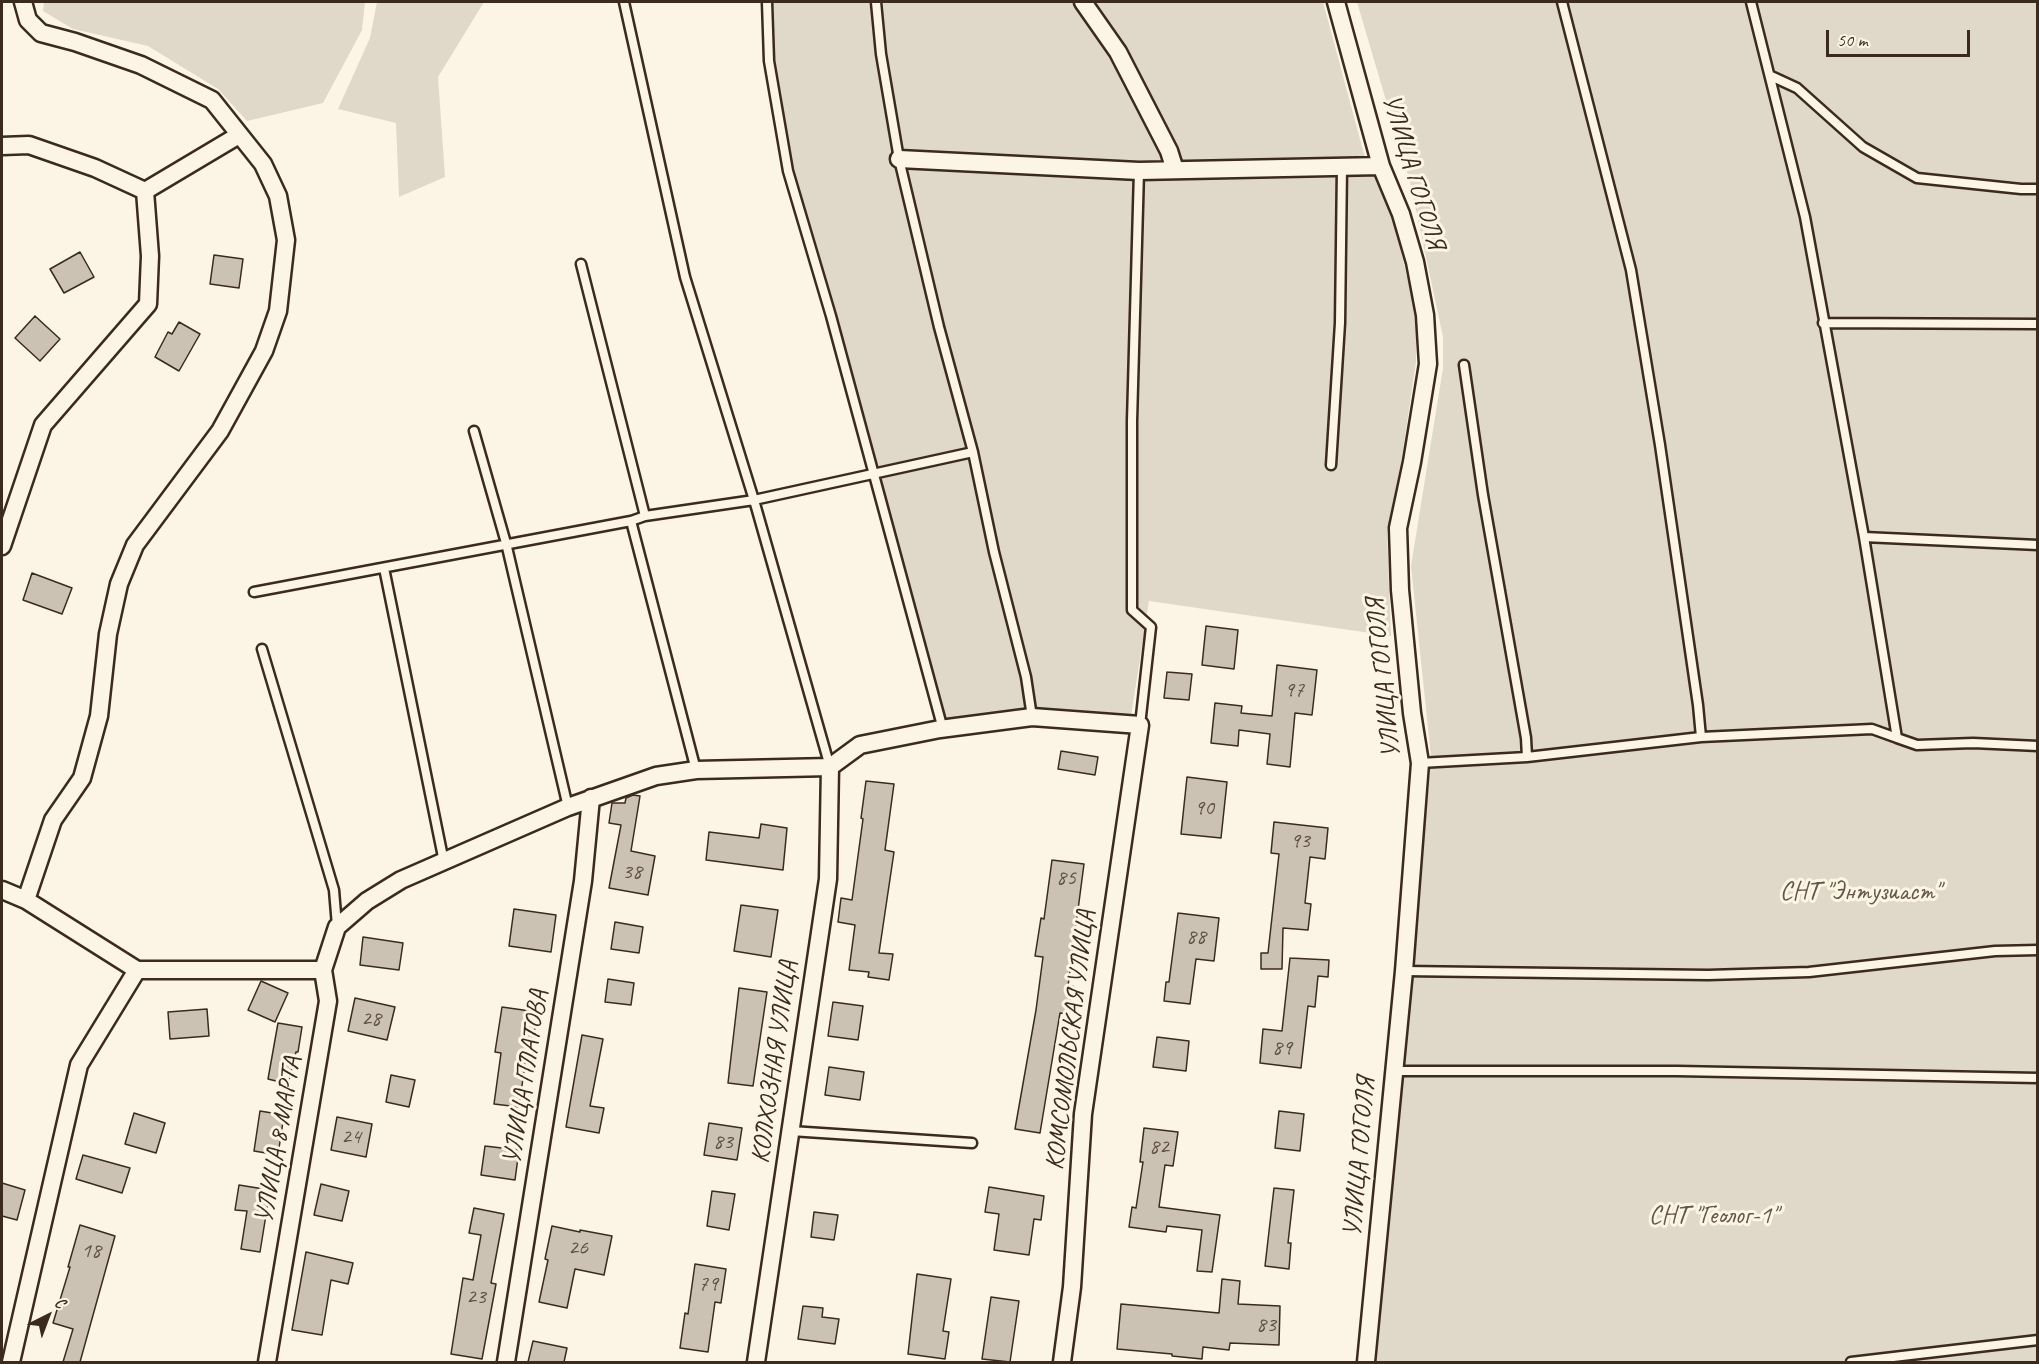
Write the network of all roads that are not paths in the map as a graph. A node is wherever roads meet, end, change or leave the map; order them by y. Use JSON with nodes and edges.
{"nodes":[{"id":1,"x":23,"y":2,"type":"edge"},
{"id":2,"x":624,"y":2,"type":"edge"},
{"id":3,"x":767,"y":2,"type":"edge"},
{"id":4,"x":876,"y":2,"type":"edge"},
{"id":5,"x":1083,"y":2,"type":"edge"},
{"id":6,"x":1336,"y":2,"type":"edge"},
{"id":7,"x":1562,"y":2,"type":"edge"},
{"id":8,"x":1751,"y":2,"type":"edge"},
{"id":9,"x":1771,"y":76,"type":"junction"},
{"id":10,"x":240,"y":135,"type":"junction"},
{"id":11,"x":2,"y":146,"type":"edge"},
{"id":12,"x":899,"y":159,"type":"junction"},
{"id":13,"x":1381,"y":166,"type":"junction"},
{"id":14,"x":1342,"y":167,"type":"junction"},
{"id":15,"x":1175,"y":170,"type":"junction"},
{"id":16,"x":1139,"y":171,"type":"junction"},
{"id":17,"x":2037,"y":189,"type":"edge"},
{"id":18,"x":145,"y":191,"type":"junction"},
{"id":19,"x":581,"y":264,"type":"dead end"},
{"id":20,"x":1823,"y":323,"type":"junction"},
{"id":21,"x":2037,"y":324,"type":"edge"},
{"id":22,"x":1464,"y":365,"type":"dead end"},
{"id":23,"x":474,"y":431,"type":"dead end"},
{"id":24,"x":973,"y":452,"type":"junction"},
{"id":25,"x":1331,"y":465,"type":"dead end"},
{"id":26,"x":874,"y":472,"type":"junction"},
{"id":27,"x":754,"y":500,"type":"junction"},
{"id":28,"x":645,"y":516,"type":"junction"},
{"id":29,"x":631,"y":521,"type":"junction"},
{"id":30,"x":1864,"y":537,"type":"junction"},
{"id":31,"x":506,"y":543,"type":"junction"},
{"id":32,"x":2037,"y":545,"type":"edge"},
{"id":33,"x":2,"y":546,"type":"edge"},
{"id":34,"x":384,"y":568,"type":"junction"},
{"id":35,"x":254,"y":592,"type":"dead end"},
{"id":36,"x":261,"y":649,"type":"dead end"},
{"id":37,"x":1032,"y":717,"type":"junction"},
{"id":38,"x":941,"y":722,"type":"dead end"},
{"id":39,"x":1140,"y":725,"type":"junction"},
{"id":40,"x":1701,"y":737,"type":"junction"},
{"id":41,"x":1897,"y":738,"type":"junction"},
{"id":42,"x":2037,"y":746,"type":"edge"},
{"id":43,"x":1527,"y":757,"type":"junction"},
{"id":44,"x":1420,"y":763,"type":"junction"},
{"id":45,"x":830,"y":767,"type":"junction"},
{"id":46,"x":696,"y":770,"type":"junction"},
{"id":47,"x":591,"y":798,"type":"junction"},
{"id":48,"x":567,"y":807,"type":"junction"},
{"id":49,"x":444,"y":862,"type":"junction"},
{"id":50,"x":2,"y":890,"type":"edge"},
{"id":51,"x":26,"y":900,"type":"junction"},
{"id":52,"x":337,"y":927,"type":"junction"},
{"id":53,"x":2037,"y":950,"type":"edge"},
{"id":54,"x":137,"y":970,"type":"junction"},
{"id":55,"x":323,"y":970,"type":"junction"},
{"id":56,"x":1404,"y":970,"type":"junction"},
{"id":57,"x":1394,"y":1071,"type":"junction"},
{"id":58,"x":2037,"y":1078,"type":"edge"},
{"id":59,"x":790,"y":1131,"type":"junction"},
{"id":60,"x":972,"y":1143,"type":"dead end"},
{"id":61,"x":2037,"y":1340,"type":"edge"},
{"id":62,"x":11,"y":1362,"type":"edge"},
{"id":63,"x":267,"y":1362,"type":"edge"},
{"id":64,"x":506,"y":1362,"type":"edge"},
{"id":65,"x":756,"y":1362,"type":"edge"},
{"id":66,"x":1062,"y":1362,"type":"edge"},
{"id":67,"x":1366,"y":1362,"type":"edge"},
{"id":68,"x":1851,"y":1362,"type":"edge"}],
"edges":[{"from":1,"to":10,"type":"street"},
{"from":2,"to":27,"type":"lane"},
{"from":3,"to":26,"type":"lane"},
{"from":4,"to":12,"type":"lane"},
{"from":5,"to":15,"type":"street"},
{"from":6,"to":13,"type":"street","name":"УЛИЦА ГОГОЛЯ"},
{"from":7,"to":40,"type":"lane"},
{"from":8,"to":9,"type":"lane"},
{"from":9,"to":17,"type":"lane"},
{"from":9,"to":20,"type":"lane"},
{"from":10,"to":18,"type":"street"},
{"from":10,"to":51,"type":"street"},
{"from":11,"to":18,"type":"street"},
{"from":12,"to":16,"type":"street"},
{"from":12,"to":24,"type":"lane"},
{"from":13,"to":14,"type":"street"},
{"from":13,"to":44,"type":"street","name":"УЛИЦА ГОГОЛЯ"},
{"from":14,"to":15,"type":"street"},
{"from":14,"to":25,"type":"lane"},
{"from":15,"to":16,"type":"street"},
{"from":16,"to":39,"type":"lane"},
{"from":18,"to":33,"type":"street"},
{"from":19,"to":28,"type":"lane"},
{"from":20,"to":21,"type":"lane"},
{"from":20,"to":30,"type":"lane"},
{"from":22,"to":43,"type":"lane"},
{"from":23,"to":31,"type":"lane"},
{"from":24,"to":26,"type":"lane"},
{"from":24,"to":37,"type":"lane"},
{"from":26,"to":27,"type":"lane"},
{"from":26,"to":38,"type":"lane"},
{"from":27,"to":28,"type":"lane"},
{"from":27,"to":45,"type":"lane"},
{"from":28,"to":29,"type":"lane"},
{"from":29,"to":31,"type":"lane"},
{"from":29,"to":46,"type":"lane"},
{"from":30,"to":32,"type":"lane"},
{"from":30,"to":41,"type":"lane"},
{"from":31,"to":34,"type":"lane"},
{"from":31,"to":48,"type":"lane"},
{"from":34,"to":35,"type":"lane"},
{"from":34,"to":49,"type":"lane"},
{"from":36,"to":52,"type":"lane"},
{"from":37,"to":39,"type":"street"},
{"from":37,"to":45,"type":"street"},
{"from":39,"to":66,"type":"street","name":"КОМСОМОЛЬСКАЯ УЛИЦА"},
{"from":40,"to":41,"type":"lane"},
{"from":40,"to":43,"type":"lane"},
{"from":41,"to":42,"type":"lane"},
{"from":43,"to":44,"type":"lane"},
{"from":44,"to":56,"type":"street","name":"УЛИЦА ГОГОЛЯ"},
{"from":45,"to":46,"type":"street"},
{"from":45,"to":59,"type":"street","name":"КОЛХОЗНАЯ УЛИЦА"},
{"from":46,"to":47,"type":"street"},
{"from":47,"to":48,"type":"street"},
{"from":47,"to":64,"type":"street","name":"УЛИЦА ПЛАТОВА"},
{"from":48,"to":49,"type":"street"},
{"from":49,"to":52,"type":"street"},
{"from":50,"to":51,"type":"street"},
{"from":51,"to":54,"type":"street"},
{"from":52,"to":55,"type":"street","name":"УЛИЦА 8 МАРТА"},
{"from":53,"to":56,"type":"lane"},
{"from":54,"to":55,"type":"street"},
{"from":54,"to":62,"type":"street"},
{"from":55,"to":63,"type":"street","name":"УЛИЦА 8 МАРТА"},
{"from":56,"to":57,"type":"street","name":"УЛИЦА ГОГОЛЯ"},
{"from":57,"to":58,"type":"lane"},
{"from":57,"to":67,"type":"street","name":"УЛИЦА ГОГОЛЯ"},
{"from":59,"to":60,"type":"lane"},
{"from":59,"to":65,"type":"street","name":"КОЛХОЗНАЯ УЛИЦА"},
{"from":61,"to":68,"type":"lane"}]}
